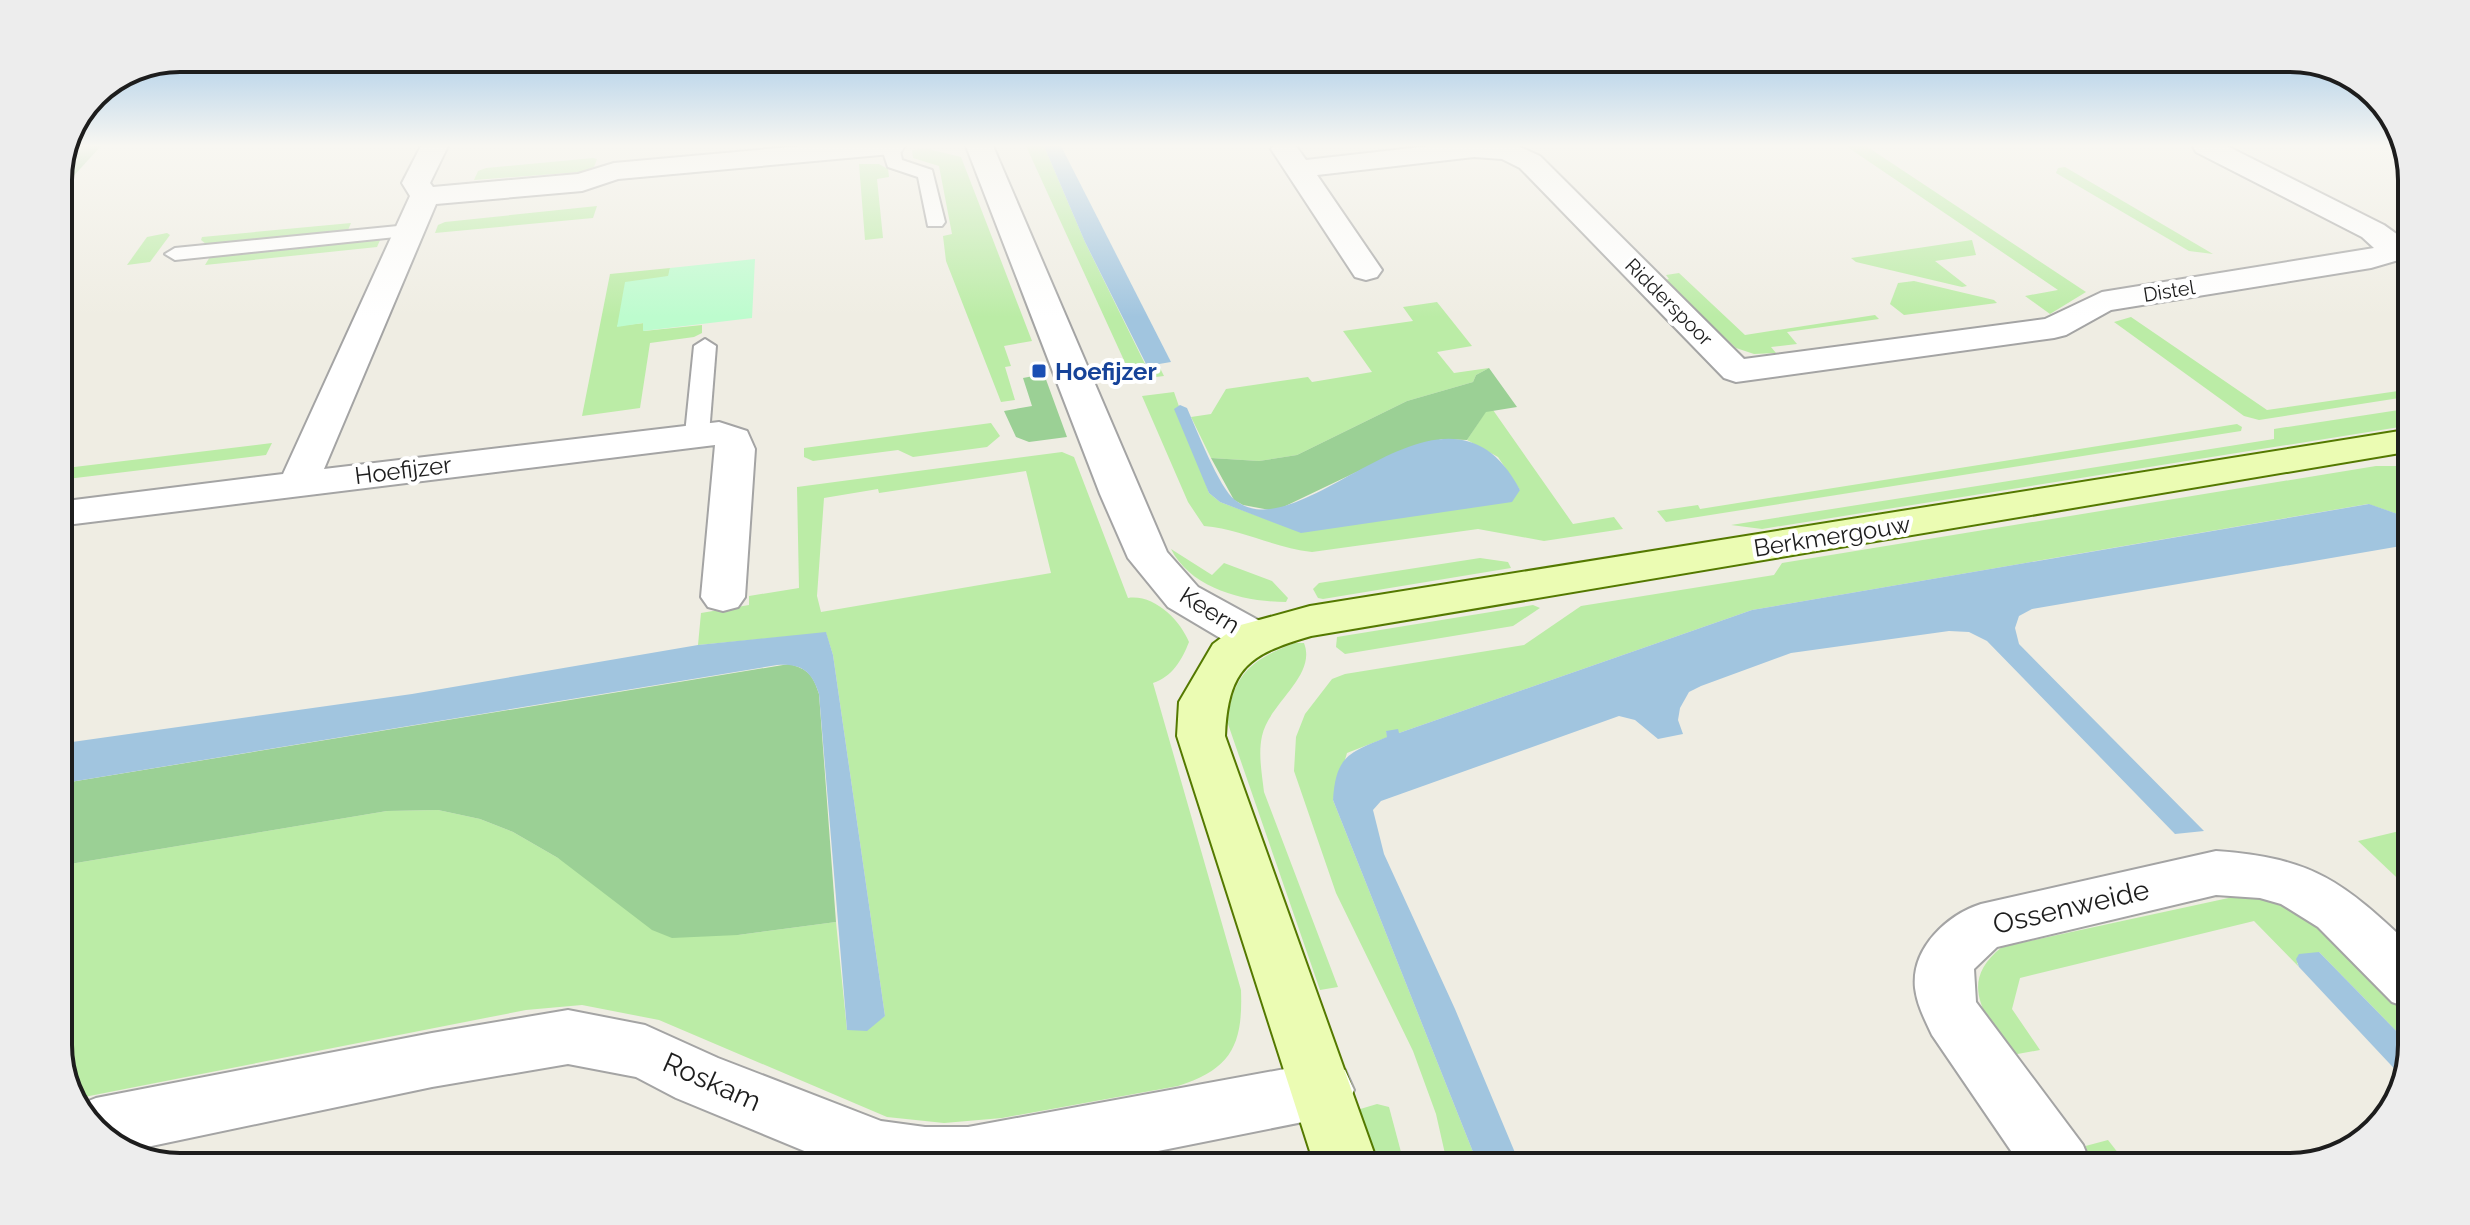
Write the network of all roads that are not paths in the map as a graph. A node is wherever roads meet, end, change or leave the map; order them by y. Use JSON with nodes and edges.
{"nodes":[{"id":1,"x":422,"y":203,"type":"edge"},
{"id":2,"x":931,"y":203,"type":"edge"},
{"id":3,"x":1002,"y":203,"type":"edge"},
{"id":4,"x":1322,"y":203,"type":"edge"},
{"id":5,"x":1571,"y":203,"type":"edge"},
{"id":6,"x":2318,"y":203,"type":"edge"},
{"id":7,"x":935,"y":222,"type":"dead end"},
{"id":8,"x":408,"y":231,"type":"junction"},
{"id":9,"x":175,"y":254,"type":"dead end"},
{"id":10,"x":1366,"y":270,"type":"dead end"},
{"id":11,"x":705,"y":346,"type":"dead end"},
{"id":12,"x":1736,"y":371,"type":"joint"},
{"id":13,"x":697,"y":434,"type":"junction"},
{"id":14,"x":2398,"y":442,"type":"edge"},
{"id":15,"x":299,"y":483,"type":"junction"},
{"id":16,"x":72,"y":512,"type":"edge"},
{"id":17,"x":723,"y":597,"type":"dead end"},
{"id":18,"x":1253,"y":637,"type":"junction"},
{"id":19,"x":2398,"y":970,"type":"edge"},
{"id":20,"x":1323,"y":1090,"type":"junction"},
{"id":21,"x":108,"y":1125,"type":"edge"},
{"id":22,"x":888,"y":1153,"type":"edge"},
{"id":23,"x":994,"y":1153,"type":"edge"},
{"id":24,"x":1343,"y":1153,"type":"edge"},
{"id":25,"x":2050,"y":1153,"type":"edge"}],
"edges":[{"from":1,"to":8,"type":"street"},
{"from":2,"to":7,"type":"lane"},
{"from":3,"to":18,"type":"street","name":"Keern"},
{"from":4,"to":10,"type":"street","name":"Ridderspoor"},
{"from":5,"to":12,"type":"street","name":"Ridderspoor"},
{"from":6,"to":12,"type":"street","name":"Distel"},
{"from":8,"to":9,"type":"lane"},
{"from":8,"to":15,"type":"street"},
{"from":11,"to":13,"type":"lane"},
{"from":13,"to":15,"type":"street","name":"Hoefijzer"},
{"from":13,"to":17,"type":"street","name":"Hoefijzer"},
{"from":14,"to":18,"type":"street","name":"Berkmergouw"},
{"from":15,"to":16,"type":"street","name":"Hoefijzer"},
{"from":18,"to":20,"type":"street","name":"Keern"},
{"from":19,"to":25,"type":"street","name":"Ossenweide"},
{"from":20,"to":23,"type":"street","name":"Roskam"},
{"from":20,"to":24,"type":"street","name":"Keern"},
{"from":21,"to":22,"type":"street","name":"Roskam"}]}
